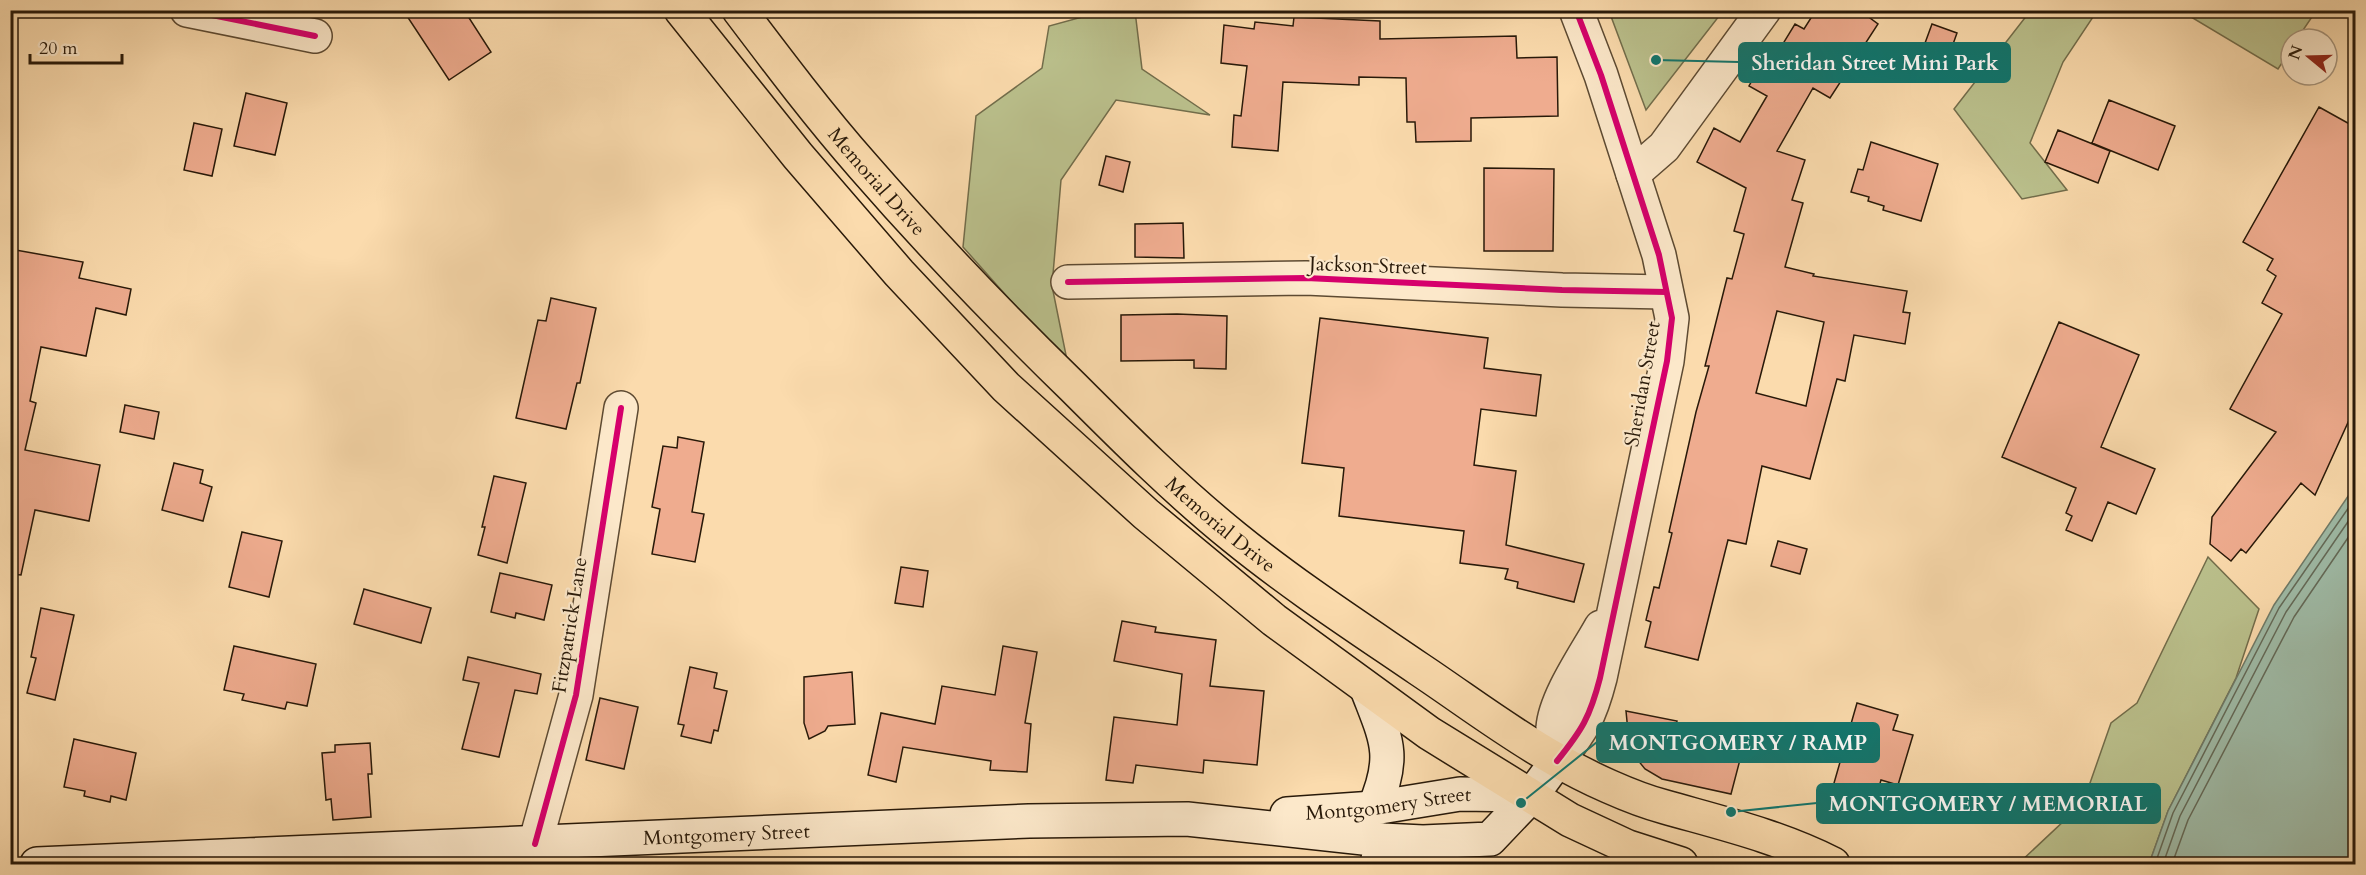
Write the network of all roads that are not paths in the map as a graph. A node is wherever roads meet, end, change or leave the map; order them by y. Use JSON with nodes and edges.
{"nodes":[{"id":1,"x":187,"y":10,"type":"edge"},
{"id":2,"x":681,"y":10,"type":"edge"},
{"id":3,"x":739,"y":10,"type":"edge"},
{"id":4,"x":1576,"y":10,"type":"edge"},
{"id":5,"x":1764,"y":10,"type":"edge"},
{"id":6,"x":315,"y":36,"type":"dead end"},
{"id":7,"x":1633,"y":174,"type":"junction"},
{"id":8,"x":1068,"y":282,"type":"dead end"},
{"id":9,"x":1666,"y":291,"type":"junction"},
{"id":10,"x":621,"y":408,"type":"dead end"},
{"id":11,"x":1367,"y":689,"type":"junction"},
{"id":12,"x":1557,"y":760,"type":"junction"},
{"id":13,"x":1532,"y":795,"type":"junction"},
{"id":14,"x":1374,"y":808,"type":"junction"},
{"id":15,"x":1201,"y":820,"type":"junction"},
{"id":16,"x":535,"y":844,"type":"junction"},
{"id":17,"x":1379,"y":852,"type":"edge"},
{"id":18,"x":1777,"y":853,"type":"edge"},
{"id":19,"x":250,"y":860,"type":"edge"},
{"id":20,"x":37,"y":864,"type":"edge"},
{"id":21,"x":1681,"y":864,"type":"edge"},
{"id":22,"x":1833,"y":864,"type":"edge"}],
"edges":[{"from":1,"to":6,"type":"street"},
{"from":2,"to":11,"type":"main road","name":"Memorial Drive"},
{"from":3,"to":12,"type":"main road","name":"Memorial Drive"},
{"from":4,"to":7,"type":"street","name":"Sheridan Street"},
{"from":5,"to":7,"type":"street"},
{"from":7,"to":9,"type":"street","name":"Sheridan Street"},
{"from":8,"to":9,"type":"street","name":"Jackson Street"},
{"from":9,"to":12,"type":"street","name":"Sheridan Street"},
{"from":10,"to":16,"type":"street","name":"Fitzpatrick Lane"},
{"from":11,"to":13,"type":"main road","name":"Memorial Drive"},
{"from":11,"to":14,"type":"street"},
{"from":12,"to":13,"type":"street"},
{"from":12,"to":18,"type":"main road","name":"Memorial Drive"},
{"from":13,"to":14,"type":"street","name":"Montgomery Street"},
{"from":13,"to":17,"type":"street","name":"Montgomery Street"},
{"from":13,"to":21,"type":"main road","name":"Memorial Drive"},
{"from":14,"to":15,"type":"street","name":"Montgomery Street"},
{"from":15,"to":16,"type":"street","name":"Montgomery Street"},
{"from":15,"to":17,"type":"street","name":"Montgomery Street"},
{"from":16,"to":19,"type":"street","name":"Montgomery Street"},
{"from":18,"to":22,"type":"main road","name":"Memorial Drive"},
{"from":19,"to":20,"type":"street","name":"Montgomery Street"}]}
